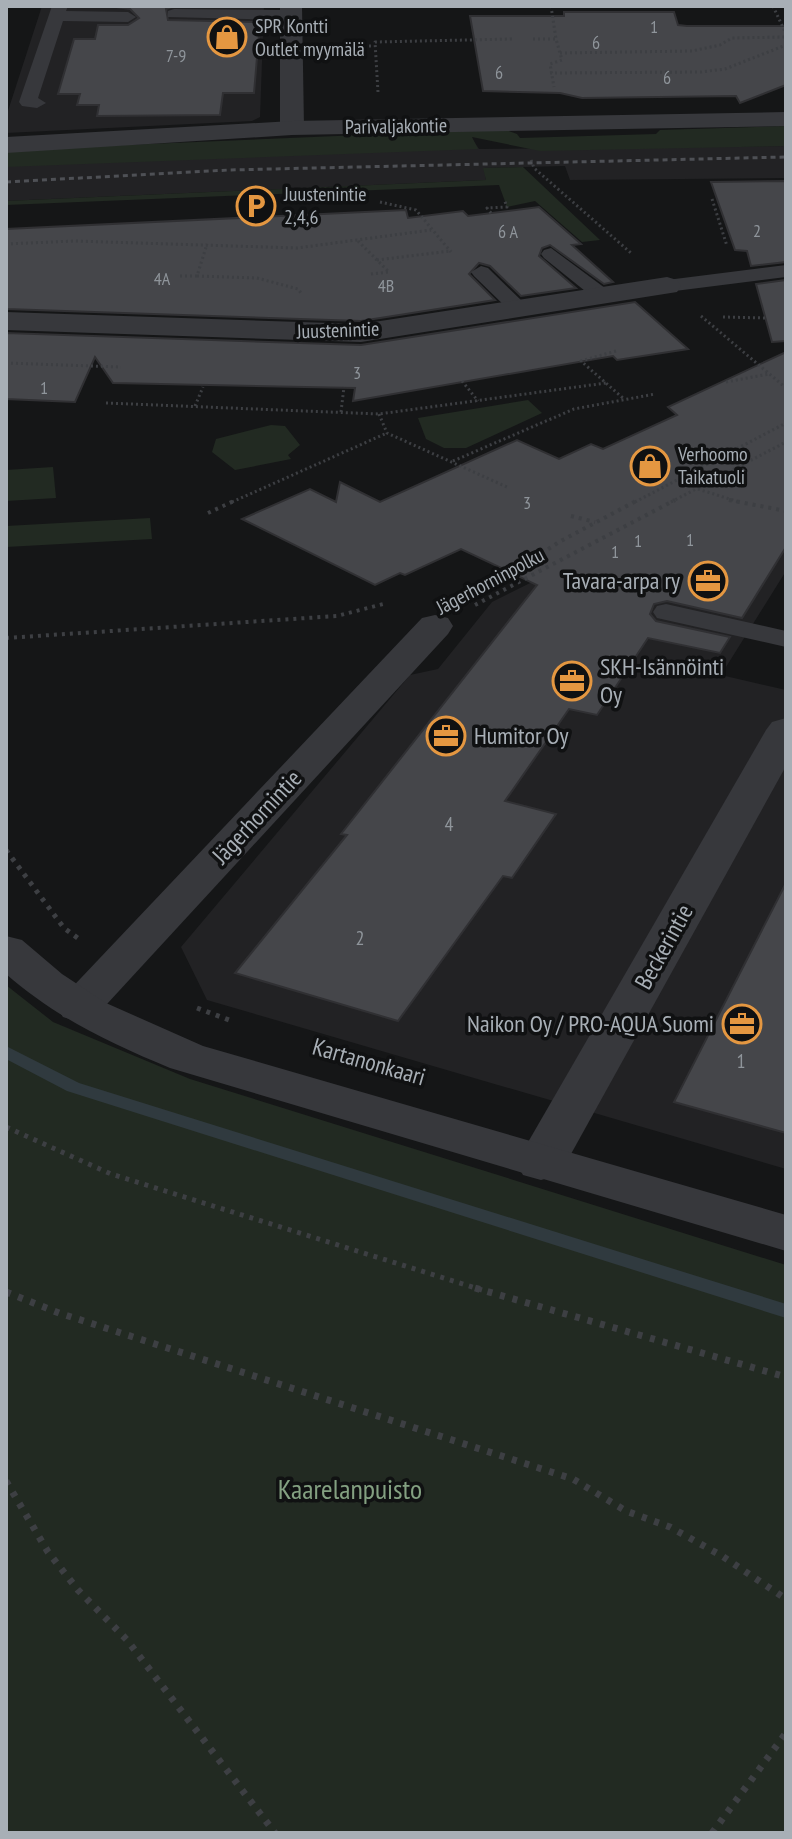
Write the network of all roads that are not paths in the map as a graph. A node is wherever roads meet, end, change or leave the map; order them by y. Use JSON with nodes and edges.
{"nodes":[{"id":1,"x":290,"y":10,"type":"edge"},
{"id":2,"x":58,"y":11,"type":"edge"},
{"id":3,"x":174,"y":14,"type":"dead end"},
{"id":4,"x":128,"y":17,"type":"dead end"},
{"id":5,"x":37,"y":103,"type":"dead end"},
{"id":6,"x":786,"y":119,"type":"edge"},
{"id":7,"x":292,"y":128,"type":"junction"},
{"id":8,"x":6,"y":145,"type":"edge"},
{"id":9,"x":551,"y":254,"type":"dead end"},
{"id":10,"x":786,"y":271,"type":"edge"},
{"id":11,"x":481,"y":272,"type":"dead end"},
{"id":12,"x":667,"y":286,"type":"joint"},
{"id":13,"x":602,"y":295,"type":"junction"},
{"id":14,"x":518,"y":308,"type":"junction"},
{"id":15,"x":6,"y":321,"type":"edge"},
{"id":16,"x":666,"y":612,"type":"dead end"},
{"id":17,"x":435,"y":626,"type":"road end"},
{"id":18,"x":786,"y":639,"type":"edge"},
{"id":19,"x":786,"y":730,"type":"edge"},
{"id":20,"x":6,"y":950,"type":"edge"},
{"id":21,"x":79,"y":1007,"type":"junction"},
{"id":22,"x":541,"y":1163,"type":"junction"},
{"id":23,"x":786,"y":1233,"type":"edge"}],
"edges":[{"from":1,"to":3,"type":"lane"},
{"from":1,"to":7,"type":"street"},
{"from":2,"to":4,"type":"lane"},
{"from":2,"to":5,"type":"lane"},
{"from":6,"to":7,"type":"street","name":"Parivaljakontie"},
{"from":7,"to":8,"type":"street","name":"Parivaljakontie"},
{"from":9,"to":13,"type":"lane"},
{"from":10,"to":12,"type":"lane"},
{"from":11,"to":14,"type":"lane"},
{"from":12,"to":13,"type":"street","name":"Juustenintie"},
{"from":13,"to":14,"type":"street","name":"Juustenintie"},
{"from":14,"to":15,"type":"street","name":"Juustenintie"},
{"from":16,"to":18,"type":"lane"},
{"from":17,"to":21,"type":"street","name":"Jägerhornintie"},
{"from":19,"to":22,"type":"street","name":"Beckerintie"},
{"from":20,"to":21,"type":"street","name":"Kartanonkaari"},
{"from":21,"to":22,"type":"street","name":"Kartanonkaari"},
{"from":22,"to":23,"type":"street","name":"Kartanonkaari"}]}
